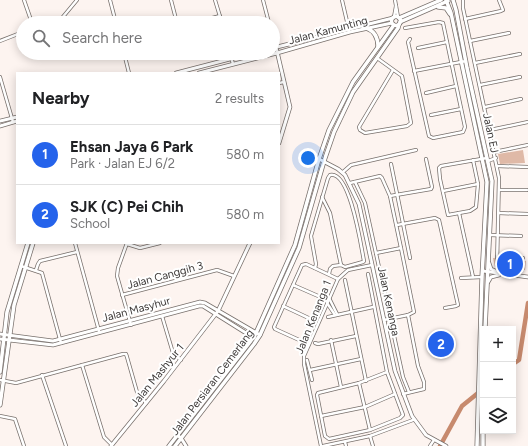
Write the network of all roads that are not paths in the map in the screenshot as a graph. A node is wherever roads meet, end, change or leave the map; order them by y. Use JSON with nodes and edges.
{"nodes":[{"id":1,"x":24,"y":0,"type":"edge"},
{"id":2,"x":78,"y":0,"type":"edge"},
{"id":3,"x":110,"y":0,"type":"edge"},
{"id":4,"x":171,"y":0,"type":"edge"},
{"id":5,"x":216,"y":0,"type":"edge"},
{"id":6,"x":263,"y":0,"type":"edge"},
{"id":7,"x":342,"y":0,"type":"edge"},
{"id":8,"x":395,"y":0,"type":"edge"},
{"id":9,"x":437,"y":0,"type":"edge"},
{"id":10,"x":441,"y":0,"type":"edge"},
{"id":11,"x":449,"y":0,"type":"edge"},
{"id":12,"x":463,"y":0,"type":"edge"},
{"id":13,"x":499,"y":0,"type":"edge"},
{"id":14,"x":433,"y":5,"type":"junction"},
{"id":15,"x":30,"y":16,"type":"edge"},
{"id":16,"x":64,"y":16,"type":"edge"},
{"id":17,"x":114,"y":16,"type":"edge"},
{"id":18,"x":175,"y":16,"type":"edge"},
{"id":19,"x":220,"y":16,"type":"edge"},
{"id":20,"x":267,"y":16,"type":"edge"},
{"id":21,"x":397,"y":19,"type":"junction"},
{"id":22,"x":452,"y":19,"type":"junction"},
{"id":23,"x":465,"y":19,"type":"junction"},
{"id":24,"x":393,"y":24,"type":"junction"},
{"id":25,"x":349,"y":28,"type":"junction"},
{"id":26,"x":366,"y":28,"type":"junction"},
{"id":27,"x":405,"y":28,"type":"dead end"},
{"id":28,"x":350,"y":32,"type":"junction"},
{"id":29,"x":509,"y":33,"type":"dead end"},
{"id":30,"x":16,"y":34,"type":"edge"},
{"id":31,"x":410,"y":39,"type":"dead end"},
{"id":32,"x":0,"y":40,"type":"edge"},
{"id":33,"x":470,"y":41,"type":"junction"},
{"id":34,"x":447,"y":42,"type":"junction"},
{"id":35,"x":280,"y":45,"type":"edge"},
{"id":36,"x":378,"y":48,"type":"junction"},
{"id":37,"x":418,"y":48,"type":"dead end"},
{"id":38,"x":280,"y":52,"type":"edge"},
{"id":39,"x":520,"y":54,"type":"dead end"},
{"id":40,"x":376,"y":58,"type":"junction"},
{"id":41,"x":126,"y":60,"type":"edge"},
{"id":42,"x":228,"y":60,"type":"edge"},
{"id":43,"x":232,"y":60,"type":"edge"},
{"id":44,"x":249,"y":60,"type":"edge"},
{"id":45,"x":279,"y":60,"type":"edge"},
{"id":46,"x":466,"y":62,"type":"junction"},
{"id":47,"x":461,"y":63,"type":"junction"},
{"id":48,"x":233,"y":64,"type":"junction"},
{"id":49,"x":475,"y":64,"type":"junction"},
{"id":50,"x":452,"y":65,"type":"junction"},
{"id":51,"x":393,"y":70,"type":"junction"},
{"id":52,"x":414,"y":71,"type":"junction"},
{"id":53,"x":129,"y":72,"type":"edge"},
{"id":54,"x":182,"y":72,"type":"edge"},
{"id":55,"x":203,"y":72,"type":"edge"},
{"id":56,"x":0,"y":77,"type":"edge"},
{"id":57,"x":520,"y":77,"type":"dead end"},
{"id":58,"x":284,"y":82,"type":"junction"},
{"id":59,"x":280,"y":83,"type":"edge"},
{"id":60,"x":480,"y":85,"type":"junction"},
{"id":61,"x":456,"y":86,"type":"junction"},
{"id":62,"x":426,"y":93,"type":"dead end"},
{"id":63,"x":521,"y":99,"type":"dead end"},
{"id":64,"x":484,"y":107,"type":"junction"},
{"id":65,"x":461,"y":109,"type":"junction"},
{"id":66,"x":432,"y":115,"type":"dead end"},
{"id":67,"x":16,"y":117,"type":"edge"},
{"id":68,"x":12,"y":118,"type":"junction"},
{"id":69,"x":0,"y":121,"type":"edge"},
{"id":70,"x":16,"y":121,"type":"edge"},
{"id":71,"x":13,"y":122,"type":"junction"},
{"id":72,"x":528,"y":122,"type":"edge"},
{"id":73,"x":0,"y":126,"type":"edge"},
{"id":74,"x":490,"y":130,"type":"junction"},
{"id":75,"x":280,"y":137,"type":"edge"},
{"id":76,"x":528,"y":145,"type":"edge"},
{"id":77,"x":416,"y":150,"type":"dead end"},
{"id":78,"x":494,"y":152,"type":"junction"},
{"id":79,"x":496,"y":158,"type":"junction"},
{"id":80,"x":426,"y":159,"type":"dead end"},
{"id":81,"x":481,"y":159,"type":"junction"},
{"id":82,"x":319,"y":160,"type":"junction"},
{"id":83,"x":473,"y":160,"type":"junction"},
{"id":84,"x":487,"y":160,"type":"junction"},
{"id":85,"x":324,"y":161,"type":"junction"},
{"id":86,"x":391,"y":164,"type":"dead end"},
{"id":87,"x":497,"y":166,"type":"junction"},
{"id":88,"x":528,"y":167,"type":"edge"},
{"id":89,"x":343,"y":172,"type":"junction"},
{"id":90,"x":355,"y":182,"type":"junction"},
{"id":91,"x":350,"y":184,"type":"junction"},
{"id":92,"x":478,"y":184,"type":"junction"},
{"id":93,"x":500,"y":190,"type":"junction"},
{"id":94,"x":527,"y":190,"type":"edge"},
{"id":95,"x":443,"y":192,"type":"junction"},
{"id":96,"x":397,"y":195,"type":"junction"},
{"id":97,"x":390,"y":196,"type":"junction"},
{"id":98,"x":322,"y":197,"type":"junction"},
{"id":99,"x":459,"y":213,"type":"junction"},
{"id":100,"x":499,"y":213,"type":"junction"},
{"id":101,"x":528,"y":214,"type":"edge"},
{"id":102,"x":403,"y":224,"type":"junction"},
{"id":103,"x":397,"y":225,"type":"junction"},
{"id":104,"x":489,"y":235,"type":"junction"},
{"id":105,"x":498,"y":235,"type":"junction"},
{"id":106,"x":521,"y":236,"type":"dead end"},
{"id":107,"x":28,"y":244,"type":"edge"},
{"id":108,"x":33,"y":244,"type":"edge"},
{"id":109,"x":75,"y":244,"type":"edge"},
{"id":110,"x":127,"y":244,"type":"edge"},
{"id":111,"x":130,"y":244,"type":"edge"},
{"id":112,"x":156,"y":244,"type":"edge"},
{"id":113,"x":250,"y":244,"type":"edge"},
{"id":114,"x":402,"y":248,"type":"junction"},
{"id":115,"x":77,"y":252,"type":"junction"},
{"id":116,"x":370,"y":253,"type":"junction"},
{"id":117,"x":376,"y":253,"type":"junction"},
{"id":118,"x":497,"y":257,"type":"junction"},
{"id":119,"x":410,"y":258,"type":"dead end"},
{"id":120,"x":523,"y":258,"type":"dead end"},
{"id":121,"x":488,"y":259,"type":"junction"},
{"id":122,"x":341,"y":265,"type":"junction"},
{"id":123,"x":372,"y":265,"type":"junction"},
{"id":124,"x":497,"y":265,"type":"dead end"},
{"id":125,"x":21,"y":266,"type":"junction"},
{"id":126,"x":25,"y":267,"type":"junction"},
{"id":127,"x":315,"y":268,"type":"junction"},
{"id":128,"x":36,"y":270,"type":"junction"},
{"id":129,"x":482,"y":271,"type":"junction"},
{"id":130,"x":487,"y":272,"type":"junction"},
{"id":131,"x":329,"y":274,"type":"junction"},
{"id":132,"x":368,"y":274,"type":"dead end"},
{"id":133,"x":504,"y":274,"type":"junction"},
{"id":134,"x":235,"y":277,"type":"junction"},
{"id":135,"x":473,"y":277,"type":"junction"},
{"id":136,"x":482,"y":277,"type":"junction"},
{"id":137,"x":528,"y":277,"type":"edge"},
{"id":138,"x":338,"y":278,"type":"junction"},
{"id":139,"x":461,"y":278,"type":"dead end"},
{"id":140,"x":345,"y":280,"type":"dead end"},
{"id":141,"x":293,"y":285,"type":"junction"},
{"id":142,"x":487,"y":286,"type":"junction"},
{"id":143,"x":122,"y":295,"type":"junction"},
{"id":144,"x":329,"y":298,"type":"junction"},
{"id":145,"x":325,"y":300,"type":"dead end"},
{"id":146,"x":327,"y":303,"type":"junction"},
{"id":147,"x":283,"y":306,"type":"junction"},
{"id":148,"x":373,"y":307,"type":"junction"},
{"id":149,"x":445,"y":308,"type":"dead end"},
{"id":150,"x":351,"y":312,"type":"junction"},
{"id":151,"x":217,"y":313,"type":"junction"},
{"id":152,"x":336,"y":314,"type":"junction"},
{"id":153,"x":408,"y":315,"type":"junction"},
{"id":154,"x":162,"y":316,"type":"junction"},
{"id":155,"x":328,"y":317,"type":"dead end"},
{"id":156,"x":390,"y":319,"type":"junction"},
{"id":157,"x":130,"y":320,"type":"junction"},
{"id":158,"x":384,"y":320,"type":"junction"},
{"id":159,"x":315,"y":321,"type":"dead end"},
{"id":160,"x":131,"y":325,"type":"junction"},
{"id":161,"x":485,"y":326,"type":"edge"},
{"id":162,"x":98,"y":329,"type":"junction"},
{"id":163,"x":100,"y":333,"type":"junction"},
{"id":164,"x":256,"y":333,"type":"junction"},
{"id":165,"x":0,"y":334,"type":"edge"},
{"id":166,"x":5,"y":335,"type":"junction"},
{"id":167,"x":260,"y":335,"type":"junction"},
{"id":168,"x":356,"y":336,"type":"junction"},
{"id":169,"x":253,"y":337,"type":"junction"},
{"id":170,"x":9,"y":338,"type":"junction"},
{"id":171,"x":2,"y":339,"type":"edge"},
{"id":172,"x":257,"y":340,"type":"junction"},
{"id":173,"x":331,"y":340,"type":"junction"},
{"id":174,"x":60,"y":341,"type":"junction"},
{"id":175,"x":315,"y":343,"type":"dead end"},
{"id":176,"x":308,"y":344,"type":"junction"},
{"id":177,"x":361,"y":359,"type":"junction"},
{"id":178,"x":181,"y":360,"type":"junction"},
{"id":179,"x":308,"y":360,"type":"dead end"},
{"id":180,"x":481,"y":362,"type":"edge"},
{"id":181,"x":336,"y":364,"type":"junction"},
{"id":182,"x":82,"y":365,"type":"junction"},
{"id":183,"x":310,"y":370,"type":"junction"},
{"id":184,"x":0,"y":372,"type":"edge"},
{"id":185,"x":387,"y":372,"type":"junction"},
{"id":186,"x":42,"y":375,"type":"junction"},
{"id":187,"x":312,"y":380,"type":"dead end"},
{"id":188,"x":1,"y":381,"type":"edge"},
{"id":189,"x":366,"y":381,"type":"junction"},
{"id":190,"x":360,"y":383,"type":"junction"},
{"id":191,"x":341,"y":387,"type":"junction"},
{"id":192,"x":409,"y":392,"type":"junction"},
{"id":193,"x":395,"y":394,"type":"junction"},
{"id":194,"x":403,"y":394,"type":"junction"},
{"id":195,"x":146,"y":403,"type":"junction"},
{"id":196,"x":0,"y":405,"type":"edge"},
{"id":197,"x":365,"y":407,"type":"junction"},
{"id":198,"x":480,"y":408,"type":"edge"},
{"id":199,"x":0,"y":416,"type":"edge"},
{"id":200,"x":321,"y":416,"type":"junction"},
{"id":201,"x":413,"y":420,"type":"junction"},
{"id":202,"x":370,"y":430,"type":"junction"},
{"id":203,"x":482,"y":434,"type":"edge"},
{"id":204,"x":370,"y":436,"type":"junction"},
{"id":205,"x":179,"y":437,"type":"junction"},
{"id":206,"x":434,"y":440,"type":"junction"},
{"id":207,"x":345,"y":442,"type":"junction"},
{"id":208,"x":476,"y":445,"type":"edge"},
{"id":209,"x":24,"y":446,"type":"edge"},
{"id":210,"x":66,"y":446,"type":"edge"},
{"id":211,"x":111,"y":446,"type":"edge"},
{"id":212,"x":169,"y":446,"type":"edge"},
{"id":213,"x":175,"y":446,"type":"edge"},
{"id":214,"x":186,"y":446,"type":"edge"},
{"id":215,"x":322,"y":446,"type":"edge"},
{"id":216,"x":346,"y":446,"type":"edge"},
{"id":217,"x":373,"y":446,"type":"edge"},
{"id":218,"x":430,"y":446,"type":"edge"},
{"id":219,"x":446,"y":446,"type":"edge"},
{"id":220,"x":483,"y":446,"type":"edge"}],
"edges":[{"from":1,"to":15,"type":"street"},
{"from":2,"to":16,"type":"street"},
{"from":3,"to":17,"type":"street"},
{"from":4,"to":18,"type":"street"},
{"from":5,"to":19,"type":"street"},
{"from":6,"to":20,"type":"street"},
{"from":7,"to":25,"type":"street"},
{"from":8,"to":21,"type":"street"},
{"from":9,"to":14,"type":"main road"},
{"from":10,"to":14,"type":"main road"},
{"from":11,"to":14,"type":"main road"},
{"from":11,"to":22,"type":"main road","name":"Jalan EJ"},
{"from":11,"to":46,"type":"main road","name":"Jalan EJ"},
{"from":12,"to":23,"type":"street"},
{"from":13,"to":23,"type":"street"},
{"from":14,"to":21,"type":"main road"},
{"from":14,"to":22,"type":"main road"},
{"from":21,"to":24,"type":"main road"},
{"from":21,"to":24,"type":"main road"},
{"from":21,"to":25,"type":"street","name":"Jalan Kamunting"},
{"from":21,"to":40,"type":"main road","name":"Jalan Persiaran Cemerlang"},
{"from":22,"to":47,"type":"main road","name":"Jalan EJ"},
{"from":23,"to":33,"type":"street"},
{"from":24,"to":26,"type":"street","name":"Jalan Kamunting"},
{"from":24,"to":36,"type":"main road","name":"Jalan Persiaran Cemerlang"},
{"from":25,"to":28,"type":"street"},
{"from":25,"to":35,"type":"street","name":"Jalan Kamunting"},
{"from":26,"to":28,"type":"street","name":"Jalan Kamunting"},
{"from":26,"to":36,"type":"main road"},
{"from":27,"to":34,"type":"street"},
{"from":28,"to":38,"type":"street","name":"Jalan Kamunting"},
{"from":29,"to":33,"type":"street"},
{"from":30,"to":32,"type":"street"},
{"from":31,"to":52,"type":"street"},
{"from":33,"to":49,"type":"street"},
{"from":34,"to":37,"type":"street"},
{"from":34,"to":50,"type":"street"},
{"from":36,"to":82,"type":"main road","name":"Jalan Persiaran Cemerlang"},
{"from":39,"to":49,"type":"street"},
{"from":40,"to":51,"type":"street"},
{"from":40,"to":85,"type":"main road","name":"Jalan Persiaran Cemerlang"},
{"from":41,"to":53,"type":"street"},
{"from":42,"to":54,"type":"street"},
{"from":43,"to":48,"type":"street"},
{"from":44,"to":48,"type":"street","name":"Jalan Kamunting"},
{"from":45,"to":58,"type":"street"},
{"from":46,"to":47,"type":"street"},
{"from":46,"to":84,"type":"main road","name":"Jalan EJ"},
{"from":47,"to":50,"type":"street"},
{"from":47,"to":81,"type":"main road","name":"Jalan EJ"},
{"from":48,"to":55,"type":"street","name":"Jalan Kamunting"},
{"from":49,"to":60,"type":"street"},
{"from":50,"to":52,"type":"street"},
{"from":50,"to":61,"type":"street"},
{"from":51,"to":51,"type":"street"},
{"from":52,"to":65,"type":"street"},
{"from":56,"to":68,"type":"street"},
{"from":57,"to":60,"type":"street"},
{"from":58,"to":59,"type":"street"},
{"from":58,"to":75,"type":"street"},
{"from":60,"to":64,"type":"street"},
{"from":61,"to":62,"type":"street"},
{"from":61,"to":65,"type":"street"},
{"from":63,"to":64,"type":"street"},
{"from":64,"to":74,"type":"street"},
{"from":65,"to":66,"type":"street"},
{"from":67,"to":68,"type":"street"},
{"from":68,"to":69,"type":"street"},
{"from":68,"to":71,"type":"street"},
{"from":70,"to":71,"type":"street"},
{"from":71,"to":73,"type":"street"},
{"from":72,"to":74,"type":"street"},
{"from":74,"to":78,"type":"street"},
{"from":76,"to":78,"type":"street"},
{"from":77,"to":89,"type":"street"},
{"from":78,"to":79,"type":"street"},
{"from":79,"to":84,"type":"street"},
{"from":79,"to":87,"type":"street"},
{"from":80,"to":96,"type":"street"},
{"from":81,"to":83,"type":"street"},
{"from":81,"to":84,"type":"street"},
{"from":81,"to":129,"type":"main road","name":"Jalan EJ"},
{"from":82,"to":85,"type":"street","name":"Jalan Kenanga"},
{"from":82,"to":164,"type":"main road","name":"Jalan Persiaran Cemerlang"},
{"from":83,"to":92,"type":"street"},
{"from":83,"to":95,"type":"street"},
{"from":84,"to":104,"type":"main road","name":"Jalan EJ"},
{"from":85,"to":89,"type":"street","name":"Jalan Kenanga"},
{"from":85,"to":167,"type":"main road","name":"Jalan Persiaran Cemerlang"},
{"from":86,"to":96,"type":"street"},
{"from":87,"to":88,"type":"street"},
{"from":87,"to":93,"type":"street"},
{"from":89,"to":91,"type":"street","name":"Jalan Kenanga"},
{"from":90,"to":91,"type":"street"},
{"from":90,"to":97,"type":"street"},
{"from":90,"to":117,"type":"street"},
{"from":91,"to":116,"type":"street","name":"Jalan Kenanga"},
{"from":92,"to":95,"type":"street"},
{"from":92,"to":99,"type":"street"},
{"from":93,"to":94,"type":"street"},
{"from":93,"to":100,"type":"street"},
{"from":95,"to":99,"type":"street"},
{"from":96,"to":97,"type":"street"},
{"from":96,"to":102,"type":"street"},
{"from":97,"to":103,"type":"street"},
{"from":98,"to":122,"type":"street"},
{"from":98,"to":122,"type":"street"},
{"from":98,"to":127,"type":"street"},
{"from":99,"to":135,"type":"street"},
{"from":100,"to":101,"type":"street"},
{"from":100,"to":105,"type":"street"},
{"from":102,"to":103,"type":"street"},
{"from":102,"to":119,"type":"street"},
{"from":102,"to":149,"type":"street"},
{"from":103,"to":114,"type":"street"},
{"from":104,"to":105,"type":"street"},
{"from":104,"to":121,"type":"main road","name":"Jalan EJ"},
{"from":105,"to":106,"type":"street"},
{"from":105,"to":118,"type":"street"},
{"from":107,"to":125,"type":"main road"},
{"from":108,"to":126,"type":"main road"},
{"from":109,"to":115,"type":"street"},
{"from":110,"to":143,"type":"street"},
{"from":111,"to":112,"type":"street"},
{"from":113,"to":134,"type":"street","name":"Jalan Mashyur 1"},
{"from":114,"to":117,"type":"street"},
{"from":114,"to":153,"type":"street"},
{"from":115,"to":128,"type":"street"},
{"from":115,"to":162,"type":"street"},
{"from":116,"to":117,"type":"street"},
{"from":116,"to":123,"type":"street","name":"Jalan Kenanga"},
{"from":117,"to":156,"type":"street"},
{"from":118,"to":120,"type":"street"},
{"from":118,"to":124,"type":"street"},
{"from":121,"to":130,"type":"main road","name":"Jalan EJ"},
{"from":121,"to":133,"type":"street"},
{"from":122,"to":131,"type":"street"},
{"from":123,"to":138,"type":"street","name":"Jalan Kenanga 1"},
{"from":123,"to":158,"type":"street","name":"Jalan Kenanga"},
{"from":125,"to":126,"type":"street"},
{"from":125,"to":166,"type":"main road"},
{"from":126,"to":128,"type":"street"},
{"from":126,"to":170,"type":"main road"},
{"from":127,"to":131,"type":"street"},
{"from":127,"to":141,"type":"street"},
{"from":128,"to":174,"type":"street"},
{"from":129,"to":130,"type":"street"},
{"from":129,"to":136,"type":"main road","name":"Jalan EJ"},
{"from":130,"to":133,"type":"street"},
{"from":130,"to":142,"type":"main road","name":"Jalan EJ"},
{"from":131,"to":138,"type":"street"},
{"from":132,"to":148,"type":"street"},
{"from":133,"to":137,"type":"street"},
{"from":133,"to":142,"type":"street"},
{"from":134,"to":143,"type":"street","name":"Jalan Canggih 3"},
{"from":134,"to":151,"type":"street","name":"Jalan Mashyur 1"},
{"from":135,"to":136,"type":"street"},
{"from":135,"to":139,"type":"street"},
{"from":136,"to":180,"type":"main road","name":"Jalan EJ"},
{"from":138,"to":144,"type":"street","name":"Jalan Kenanga 1"},
{"from":140,"to":150,"type":"street"},
{"from":141,"to":145,"type":"street"},
{"from":141,"to":147,"type":"street"},
{"from":142,"to":161,"type":"main road","name":"Jalan EJ"},
{"from":143,"to":157,"type":"street"},
{"from":144,"to":146,"type":"street","name":"Jalan Kenanga 1"},
{"from":144,"to":152,"type":"street"},
{"from":146,"to":152,"type":"street"},
{"from":146,"to":176,"type":"street","name":"Jalan Kenanga 1"},
{"from":147,"to":159,"type":"street"},
{"from":147,"to":176,"type":"street"},
{"from":148,"to":150,"type":"street"},
{"from":148,"to":185,"type":"street"},
{"from":150,"to":152,"type":"street"},
{"from":150,"to":168,"type":"street"},
{"from":151,"to":154,"type":"street","name":"Jalan Masyhur"},
{"from":151,"to":157,"type":"street","name":"Jalan Masyhur"},
{"from":151,"to":164,"type":"street","name":"Jalan Masyhur"},
{"from":151,"to":169,"type":"street","name":"Jalan Masyhur"},
{"from":151,"to":178,"type":"street","name":"Jalan Mashyur 1"},
{"from":152,"to":155,"type":"street"},
{"from":153,"to":156,"type":"street"},
{"from":153,"to":192,"type":"street"},
{"from":154,"to":160,"type":"street","name":"Jalan Masyhur"},
{"from":154,"to":178,"type":"street"},
{"from":156,"to":158,"type":"street"},
{"from":156,"to":192,"type":"street"},
{"from":157,"to":160,"type":"street"},
{"from":157,"to":162,"type":"street","name":"Jalan Masyhur"},
{"from":158,"to":194,"type":"street","name":"Jalan Kenanga"},
{"from":160,"to":163,"type":"street","name":"Jalan Masyhur"},
{"from":162,"to":163,"type":"street"},
{"from":162,"to":174,"type":"street","name":"Jalan Masyhur"},
{"from":163,"to":174,"type":"street","name":"Jalan Masyhur"},
{"from":164,"to":167,"type":"street","name":"Jalan Masyhur"},
{"from":164,"to":169,"type":"main road","name":"Jalan Persiaran Cemerlang"},
{"from":165,"to":166,"type":"street"},
{"from":166,"to":170,"type":"street"},
{"from":166,"to":171,"type":"main road"},
{"from":167,"to":172,"type":"main road","name":"Jalan Persiaran Cemerlang"},
{"from":168,"to":173,"type":"street"},
{"from":168,"to":177,"type":"street"},
{"from":169,"to":172,"type":"street","name":"Jalan Masyhur"},
{"from":169,"to":205,"type":"main road","name":"Jalan Persiaran Cemerlang"},
{"from":170,"to":171,"type":"street"},
{"from":170,"to":174,"type":"street","name":"Jalan Masyhur"},
{"from":170,"to":188,"type":"main road"},
{"from":171,"to":184,"type":"main road"},
{"from":172,"to":205,"type":"main road","name":"Jalan Persiaran Cemerlang"},
{"from":173,"to":175,"type":"street"},
{"from":173,"to":181,"type":"street"},
{"from":176,"to":215,"type":"street","name":"Jalan Kenanga 1"},
{"from":177,"to":181,"type":"street"},
{"from":177,"to":189,"type":"street"},
{"from":178,"to":195,"type":"street","name":"Jalan Mashyur 1"},
{"from":179,"to":183,"type":"street"},
{"from":181,"to":183,"type":"street"},
{"from":181,"to":191,"type":"street"},
{"from":182,"to":186,"type":"street"},
{"from":182,"to":195,"type":"street"},
{"from":182,"to":211,"type":"street"},
{"from":183,"to":187,"type":"street"},
{"from":185,"to":189,"type":"street"},
{"from":185,"to":193,"type":"street"},
{"from":186,"to":188,"type":"street"},
{"from":186,"to":210,"type":"street"},
{"from":188,"to":196,"type":"main road"},
{"from":189,"to":190,"type":"street"},
{"from":190,"to":191,"type":"street"},
{"from":190,"to":197,"type":"street"},
{"from":191,"to":200,"type":"street"},
{"from":192,"to":194,"type":"street"},
{"from":193,"to":197,"type":"street"},
{"from":193,"to":202,"type":"street"},
{"from":194,"to":201,"type":"street","name":"Jalan Kenanga"},
{"from":195,"to":211,"type":"street","name":"Jalan Mashyur 1"},
{"from":197,"to":200,"type":"street"},
{"from":197,"to":202,"type":"street"},
{"from":198,"to":208,"type":"main road"},
{"from":199,"to":209,"type":"street"},
{"from":200,"to":202,"type":"street"},
{"from":201,"to":204,"type":"street"},
{"from":201,"to":206,"type":"street","name":"Jalan Kenanga"},
{"from":203,"to":220,"type":"main road"},
{"from":204,"to":207,"type":"street"},
{"from":204,"to":217,"type":"street"},
{"from":205,"to":212,"type":"main road","name":"Jalan Persiaran Cemerlang"},
{"from":205,"to":213,"type":"main road","name":"Jalan Persiaran Cemerlang"},
{"from":205,"to":214,"type":"street"},
{"from":206,"to":218,"type":"street"},
{"from":206,"to":219,"type":"street","name":"Jalan Kenanga"},
{"from":207,"to":215,"type":"street"},
{"from":207,"to":216,"type":"street"}]}
